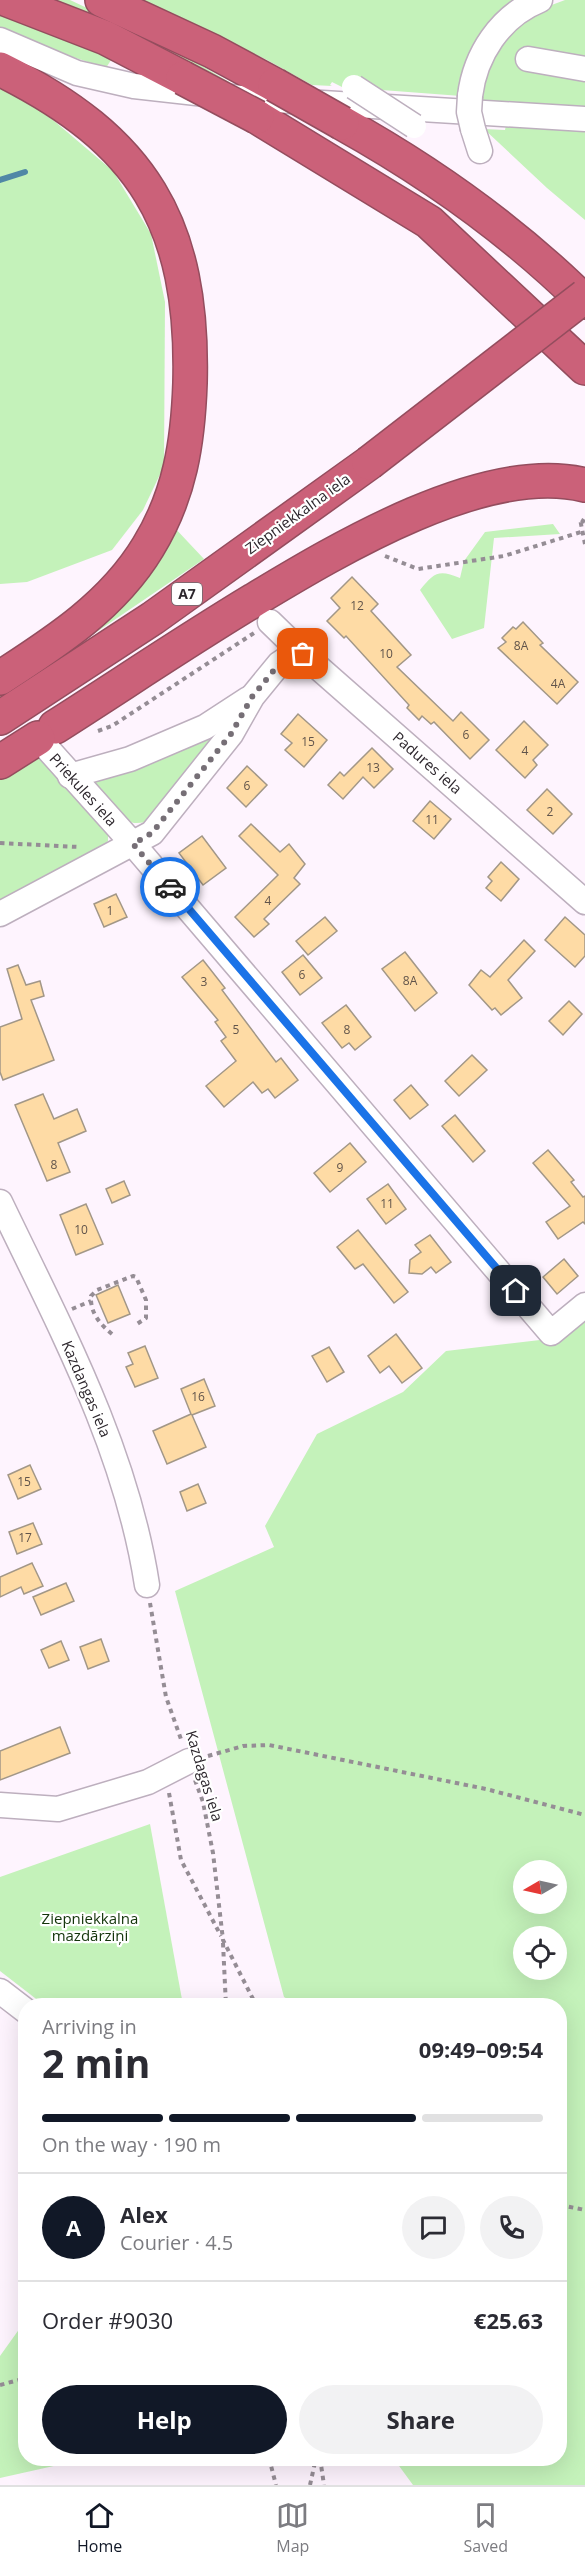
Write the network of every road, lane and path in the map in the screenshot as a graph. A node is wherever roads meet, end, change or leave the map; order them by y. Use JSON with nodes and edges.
{"nodes":[{"id":1,"x":8,"y":0,"type":"edge"},
{"id":2,"x":102,"y":0,"type":"edge"},
{"id":3,"x":540,"y":0,"type":"edge"},
{"id":4,"x":0,"y":40,"type":"edge"},
{"id":5,"x":528,"y":59,"type":"dead end"},
{"id":6,"x":0,"y":69,"type":"edge"},
{"id":7,"x":585,"y":69,"type":"edge"},
{"id":8,"x":354,"y":87,"type":"dead end"},
{"id":9,"x":585,"y":119,"type":"edge"},
{"id":10,"x":414,"y":126,"type":"dead end"},
{"id":11,"x":477,"y":140,"type":"dead end"},
{"id":12,"x":585,"y":296,"type":"edge"},
{"id":13,"x":585,"y":302,"type":"edge"},
{"id":14,"x":585,"y":368,"type":"edge"},
{"id":15,"x":585,"y":485,"type":"edge"},
{"id":16,"x":585,"y":522,"type":"edge"},
{"id":17,"x":581,"y":532,"type":"junction"},
{"id":18,"x":585,"y":544,"type":"edge"},
{"id":19,"x":380,"y":555,"type":"dead end"},
{"id":20,"x":270,"y":622,"type":"dead end"},
{"id":21,"x":303,"y":654,"type":"junction"},
{"id":22,"x":0,"y":678,"type":"edge"},
{"id":23,"x":252,"y":697,"type":"junction"},
{"id":24,"x":0,"y":718,"type":"edge"},
{"id":25,"x":46,"y":733,"type":"junction"},
{"id":26,"x":0,"y":762,"type":"edge"},
{"id":27,"x":70,"y":776,"type":"junction"},
{"id":28,"x":0,"y":843,"type":"edge"},
{"id":29,"x":127,"y":847,"type":"junction"},
{"id":30,"x":585,"y":902,"type":"edge"},
{"id":31,"x":0,"y":914,"type":"edge"},
{"id":32,"x":0,"y":1202,"type":"edge"},
{"id":33,"x":585,"y":1305,"type":"edge"},
{"id":34,"x":137,"y":1324,"type":"dead end"},
{"id":35,"x":112,"y":1334,"type":"dead end"},
{"id":36,"x":147,"y":1585,"type":"joint"},
{"id":37,"x":180,"y":1766,"type":"junction"},
{"id":38,"x":0,"y":1805,"type":"edge"},
{"id":39,"x":585,"y":1815,"type":"edge"},
{"id":40,"x":223,"y":1940,"type":"junction"},
{"id":41,"x":0,"y":1990,"type":"edge"},
{"id":42,"x":225,"y":1998,"type":"edge"},
{"id":43,"x":252,"y":1998,"type":"edge"},
{"id":44,"x":18,"y":2005,"type":"edge"},
{"id":45,"x":567,"y":2206,"type":"edge"},
{"id":46,"x":585,"y":2210,"type":"edge"},
{"id":47,"x":18,"y":2380,"type":"edge"},
{"id":48,"x":0,"y":2385,"type":"edge"},
{"id":49,"x":270,"y":2466,"type":"edge"},
{"id":50,"x":316,"y":2466,"type":"edge"},
{"id":51,"x":320,"y":2466,"type":"edge"},
{"id":52,"x":276,"y":2485,"type":"edge"},
{"id":53,"x":310,"y":2485,"type":"edge"},
{"id":54,"x":324,"y":2485,"type":"edge"}],
"edges":[{"from":1,"to":14,"type":"highway","bridge":true},
{"from":2,"to":13,"type":"highway","bridge":true},
{"from":3,"to":11,"type":"street","bridge":true},
{"from":4,"to":9,"type":"street"},
{"from":5,"to":7,"type":"street"},
{"from":6,"to":22,"type":"highway"},
{"from":8,"to":10,"type":"street","bridge":true},
{"from":12,"to":24,"type":"highway","name":"Ziepniekkalna iela","number":"A7","bridge":true},
{"from":15,"to":25,"type":"highway","number":"A7"},
{"from":16,"to":17,"type":"path"},
{"from":17,"to":18,"type":"path"},
{"from":17,"to":19,"type":"path"},
{"from":20,"to":21,"type":"street","name":"Padures iela"},
{"from":21,"to":23,"type":"street"},
{"from":21,"to":30,"type":"street","name":"Padures iela"},
{"from":23,"to":27,"type":"street"},
{"from":23,"to":29,"type":"street"},
{"from":25,"to":26,"type":"highway","number":"A7"},
{"from":25,"to":27,"type":"street","name":"Priekules iela"},
{"from":27,"to":29,"type":"street","name":"Priekules iela"},
{"from":28,"to":29,"type":"path"},
{"from":29,"to":31,"type":"street"},
{"from":29,"to":33,"type":"street","name":"Priekules iela"},
{"from":32,"to":36,"type":"street","name":"Kazdangas iela"},
{"from":34,"to":35,"type":"path"},
{"from":36,"to":37,"type":"path","name":"Kazdagas iela"},
{"from":37,"to":38,"type":"street"},
{"from":37,"to":39,"type":"path"},
{"from":37,"to":40,"type":"path","name":"Kazdagas iela"},
{"from":37,"to":40,"type":"path"},
{"from":40,"to":42,"type":"path"},
{"from":40,"to":43,"type":"path","name":"Kazdagas iela"},
{"from":41,"to":44,"type":"street"},
{"from":45,"to":46,"type":"path"},
{"from":47,"to":48,"type":"path"},
{"from":49,"to":52,"type":"path"},
{"from":50,"to":53,"type":"path"},
{"from":51,"to":54,"type":"path"}]}
